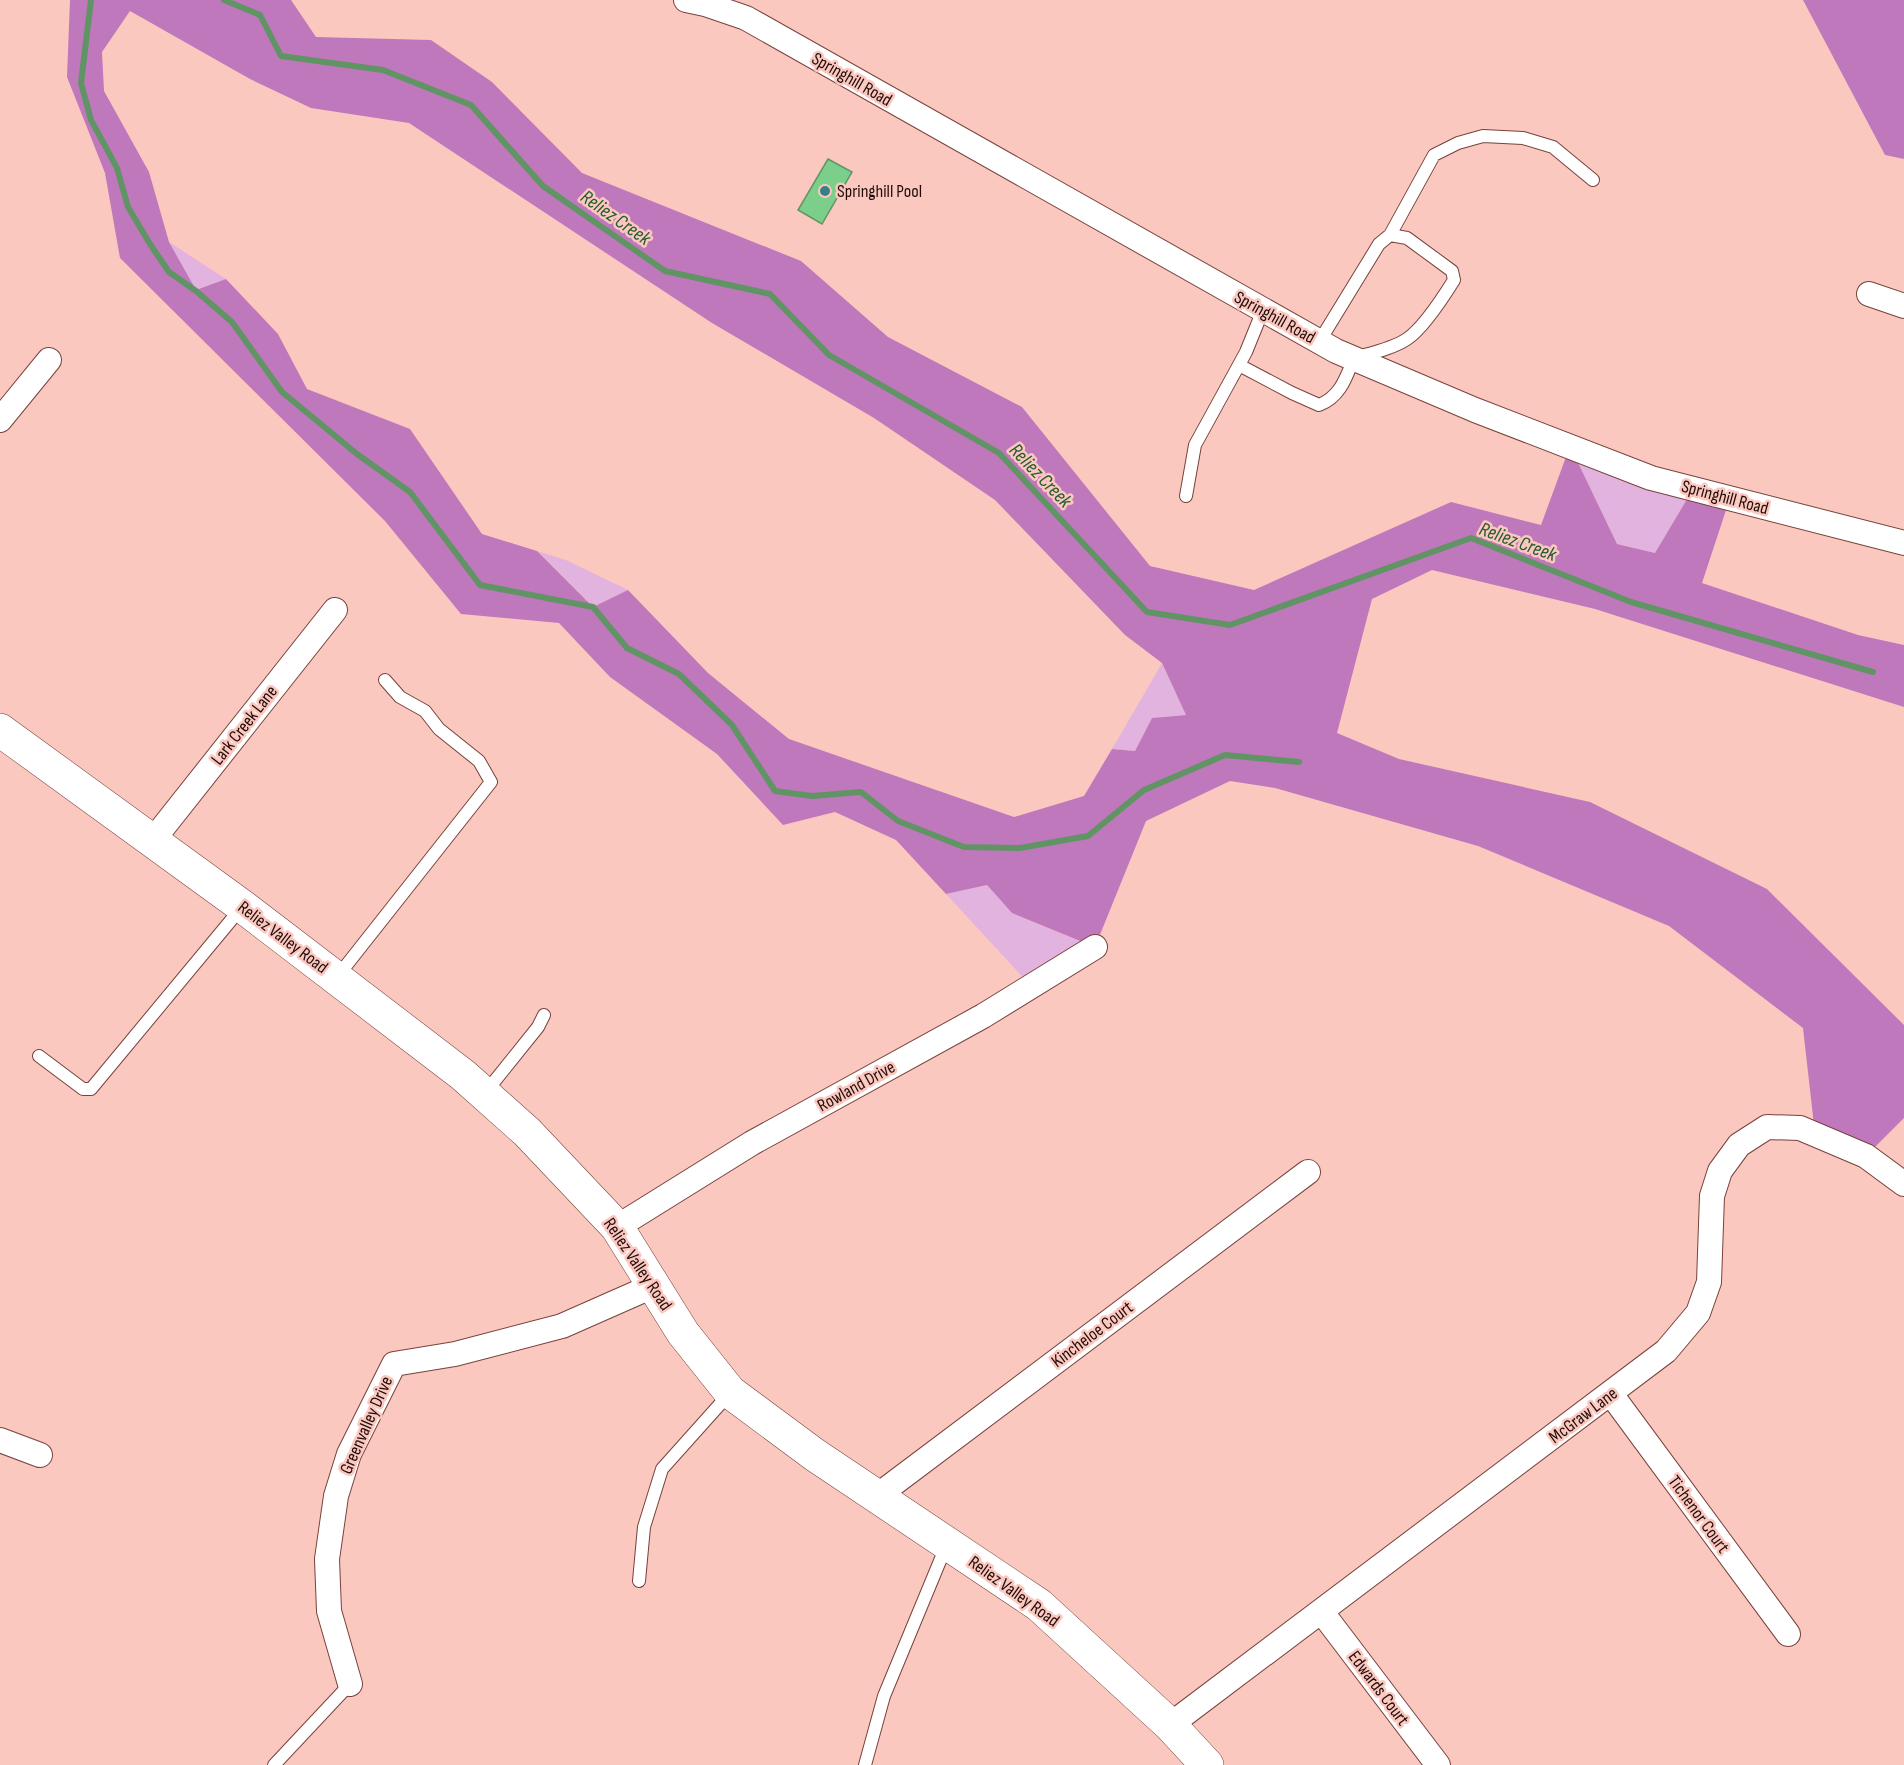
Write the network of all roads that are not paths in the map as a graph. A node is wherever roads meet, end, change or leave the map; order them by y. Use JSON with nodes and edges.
{"nodes":[{"id":1,"x":686,"y":0,"type":"edge"},
{"id":2,"x":1593,"y":180,"type":"dead end"},
{"id":3,"x":1390,"y":235,"type":"junction"},
{"id":4,"x":1869,"y":294,"type":"dead end"},
{"id":5,"x":1904,"y":306,"type":"edge"},
{"id":6,"x":1263,"y":310,"type":"junction"},
{"id":7,"x":1319,"y":342,"type":"junction"},
{"id":8,"x":1354,"y":358,"type":"junction"},
{"id":9,"x":50,"y":360,"type":"dead end"},
{"id":10,"x":1239,"y":365,"type":"junction"},
{"id":11,"x":0,"y":420,"type":"edge"},
{"id":12,"x":1186,"y":496,"type":"dead end"},
{"id":13,"x":1904,"y":543,"type":"edge"},
{"id":14,"x":335,"y":610,"type":"dead end"},
{"id":15,"x":385,"y":680,"type":"dead end"},
{"id":16,"x":0,"y":730,"type":"edge"},
{"id":17,"x":153,"y":840,"type":"junction"},
{"id":18,"x":243,"y":906,"type":"junction"},
{"id":19,"x":1095,"y":947,"type":"dead end"},
{"id":20,"x":336,"y":978,"type":"junction"},
{"id":21,"x":544,"y":1015,"type":"dead end"},
{"id":22,"x":39,"y":1056,"type":"dead end"},
{"id":23,"x":484,"y":1094,"type":"junction"},
{"id":24,"x":1308,"y":1172,"type":"dead end"},
{"id":25,"x":1904,"y":1184,"type":"edge"},
{"id":26,"x":617,"y":1227,"type":"junction"},
{"id":27,"x":655,"y":1285,"type":"junction"},
{"id":28,"x":730,"y":1392,"type":"junction"},
{"id":29,"x":1611,"y":1394,"type":"junction"},
{"id":30,"x":0,"y":1440,"type":"edge"},
{"id":31,"x":40,"y":1455,"type":"dead end"},
{"id":32,"x":877,"y":1496,"type":"junction"},
{"id":33,"x":948,"y":1543,"type":"junction"},
{"id":34,"x":639,"y":1581,"type":"dead end"},
{"id":35,"x":1321,"y":1611,"type":"junction"},
{"id":36,"x":1788,"y":1634,"type":"dead end"},
{"id":37,"x":350,"y":1684,"type":"joint"},
{"id":38,"x":1170,"y":1725,"type":"junction"},
{"id":39,"x":274,"y":1765,"type":"edge"},
{"id":40,"x":865,"y":1765,"type":"edge"},
{"id":41,"x":1207,"y":1765,"type":"edge"},
{"id":42,"x":1438,"y":1765,"type":"edge"}],
"edges":[{"from":1,"to":6,"type":"street","name":"Springhill Road"},
{"from":2,"to":3,"type":"lane"},
{"from":3,"to":7,"type":"lane"},
{"from":3,"to":8,"type":"lane"},
{"from":4,"to":5,"type":"street"},
{"from":6,"to":7,"type":"street","name":"Springhill Road"},
{"from":6,"to":10,"type":"lane"},
{"from":7,"to":8,"type":"street","name":"Springhill Road"},
{"from":8,"to":10,"type":"lane"},
{"from":8,"to":13,"type":"street","name":"Springhill Road"},
{"from":9,"to":11,"type":"street"},
{"from":10,"to":12,"type":"lane"},
{"from":14,"to":17,"type":"street","name":"Lark Creek Lane"},
{"from":15,"to":20,"type":"lane"},
{"from":16,"to":17,"type":"main road","name":"Reliez Valley Road"},
{"from":17,"to":18,"type":"main road","name":"Reliez Valley Road"},
{"from":18,"to":20,"type":"main road","name":"Reliez Valley Road"},
{"from":18,"to":22,"type":"lane"},
{"from":19,"to":26,"type":"street","name":"Rowland Drive"},
{"from":20,"to":23,"type":"main road","name":"Reliez Valley Road"},
{"from":21,"to":23,"type":"lane"},
{"from":23,"to":26,"type":"main road","name":"Reliez Valley Road"},
{"from":24,"to":32,"type":"street","name":"Kincheloe Court"},
{"from":25,"to":29,"type":"street","name":"McGraw Lane"},
{"from":26,"to":27,"type":"main road","name":"Reliez Valley Road"},
{"from":27,"to":28,"type":"main road","name":"Reliez Valley Road"},
{"from":27,"to":37,"type":"street","name":"Greenvalley Drive"},
{"from":28,"to":32,"type":"main road","name":"Reliez Valley Road"},
{"from":28,"to":34,"type":"lane"},
{"from":29,"to":35,"type":"street","name":"McGraw Lane"},
{"from":29,"to":36,"type":"street","name":"Tichenor Court"},
{"from":30,"to":31,"type":"street"},
{"from":32,"to":33,"type":"main road","name":"Reliez Valley Road"},
{"from":33,"to":38,"type":"main road","name":"Reliez Valley Road"},
{"from":33,"to":40,"type":"lane"},
{"from":35,"to":38,"type":"street","name":"McGraw Lane"},
{"from":35,"to":42,"type":"street","name":"Edwards Court"},
{"from":37,"to":39,"type":"lane"},
{"from":38,"to":41,"type":"main road","name":"Reliez Valley Road"}]}
